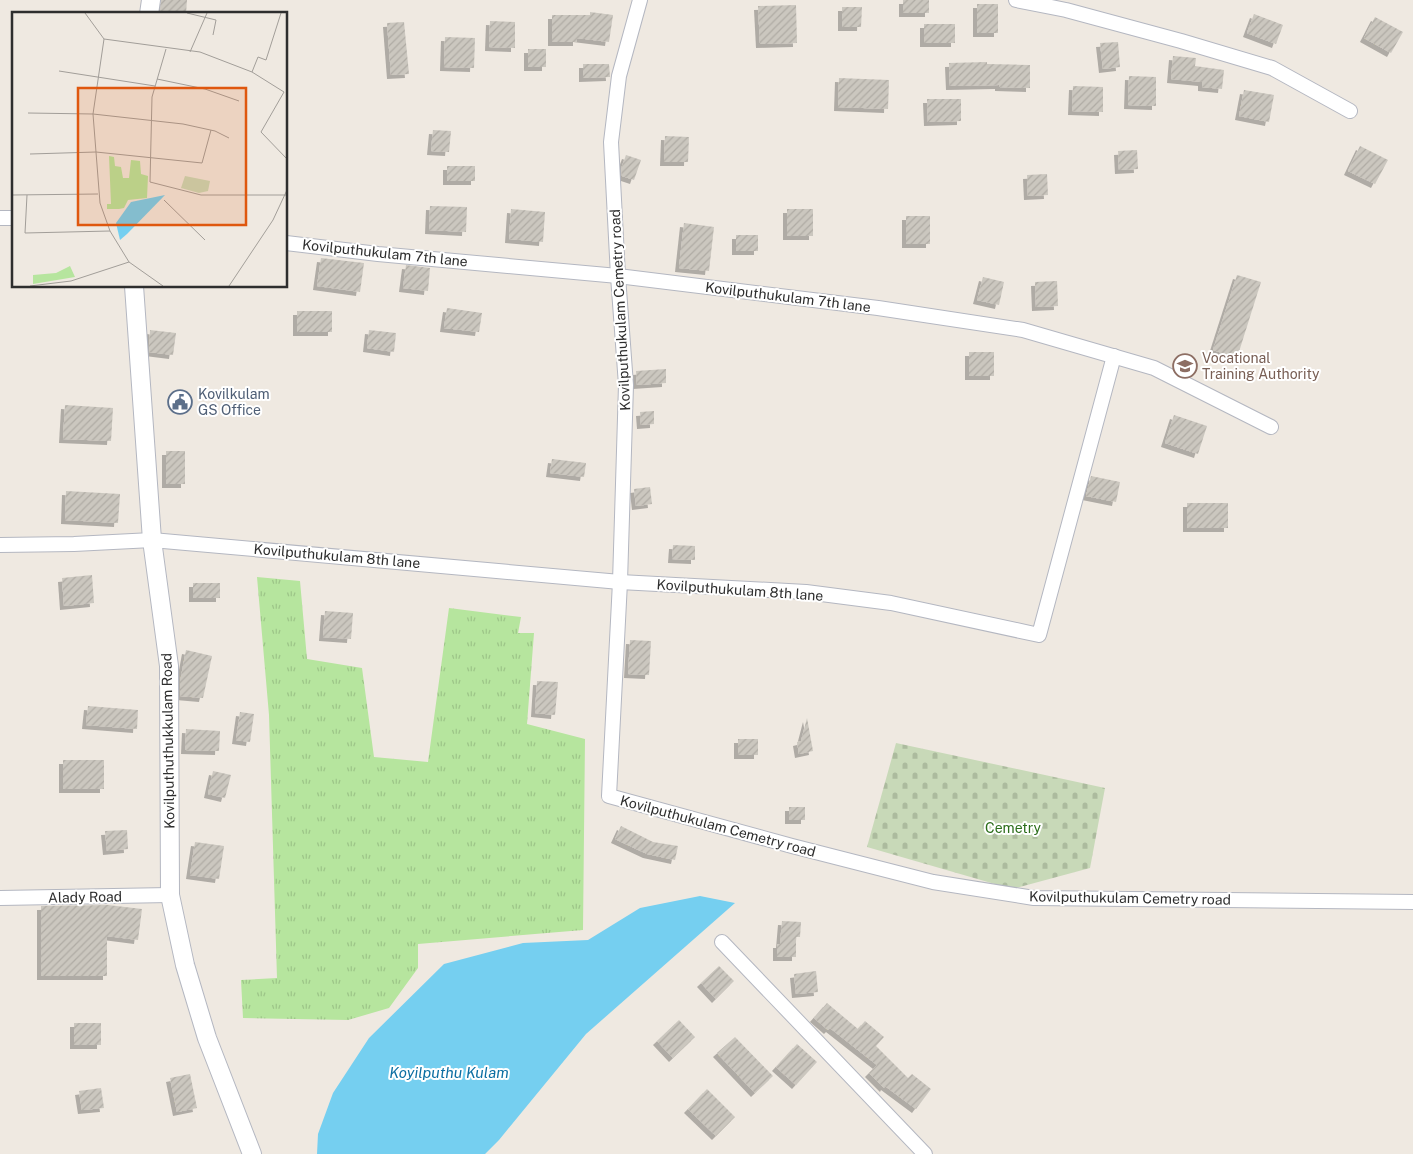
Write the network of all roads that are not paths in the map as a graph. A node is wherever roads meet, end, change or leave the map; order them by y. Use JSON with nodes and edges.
{"nodes":[{"id":1,"x":640,"y":0,"type":"edge"},
{"id":2,"x":1016,"y":0,"type":"edge"},
{"id":3,"x":1350,"y":111,"type":"dead end"},
{"id":4,"x":288,"y":243,"type":"edge"},
{"id":5,"x":618,"y":276,"type":"junction"},
{"id":6,"x":134,"y":288,"type":"edge"},
{"id":7,"x":1114,"y":356,"type":"junction"},
{"id":8,"x":1271,"y":427,"type":"dead end"},
{"id":9,"x":152,"y":540,"type":"junction"},
{"id":10,"x":0,"y":545,"type":"edge"},
{"id":11,"x":620,"y":582,"type":"junction"},
{"id":12,"x":170,"y":895,"type":"junction"},
{"id":13,"x":0,"y":898,"type":"edge"},
{"id":14,"x":1413,"y":902,"type":"edge"},
{"id":15,"x":722,"y":942,"type":"dead end"},
{"id":16,"x":252,"y":1154,"type":"edge"},
{"id":17,"x":925,"y":1154,"type":"edge"}],
"edges":[{"from":1,"to":5,"type":"street","name":"Kovilputhukulam Cemetry road"},
{"from":2,"to":3,"type":"street"},
{"from":4,"to":5,"type":"street","name":"Kovilputhukulam 7th lane"},
{"from":5,"to":7,"type":"street","name":"Kovilputhukulam 7th lane"},
{"from":5,"to":11,"type":"street","name":"Kovilputhukulam Cemetry road"},
{"from":6,"to":9,"type":"street","name":"Kovilputhuthukkulam Road"},
{"from":7,"to":8,"type":"street","name":"Kovilputhukulam 7th lane"},
{"from":7,"to":11,"type":"street","name":"Kovilputhukulam 8th lane"},
{"from":9,"to":10,"type":"street","name":"Kovilputhukulam 8th lane"},
{"from":9,"to":11,"type":"street","name":"Kovilputhukulam 8th lane"},
{"from":9,"to":12,"type":"street","name":"Kovilputhuthukkulam Road"},
{"from":11,"to":14,"type":"street","name":"Kovilputhukulam Cemetry road"},
{"from":12,"to":13,"type":"street","name":"Alady Road"},
{"from":12,"to":16,"type":"street","name":"Kovilputhuthukkulam Road"},
{"from":15,"to":17,"type":"street"}]}
